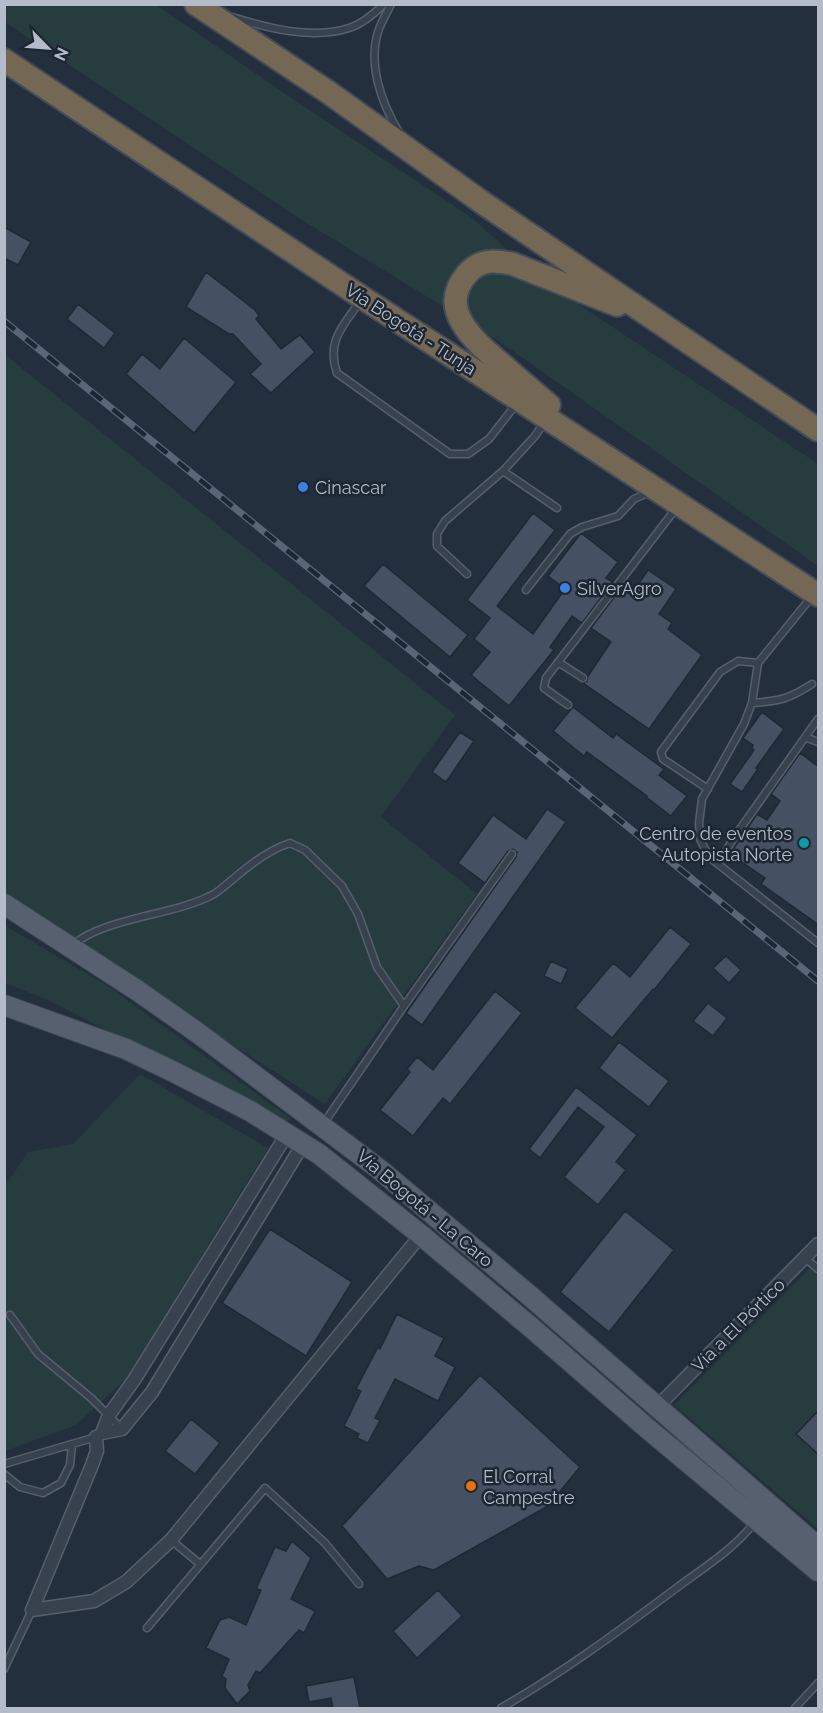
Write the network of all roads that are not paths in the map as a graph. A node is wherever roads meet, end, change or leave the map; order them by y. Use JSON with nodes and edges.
{"nodes":[{"id":1,"x":384,"y":4,"type":"edge"},
{"id":2,"x":391,"y":4,"type":"edge"},
{"id":3,"x":200,"y":7,"type":"edge"},
{"id":4,"x":8,"y":65,"type":"edge"},
{"id":5,"x":412,"y":152,"type":"junction"},
{"id":6,"x":363,"y":298,"type":"junction"},
{"id":7,"x":657,"y":321,"type":"junction"},
{"id":8,"x":519,"y":400,"type":"junction"},
{"id":9,"x":547,"y":417,"type":"junction"},
{"id":10,"x":819,"y":430,"type":"edge"},
{"id":11,"x":615,"y":462,"type":"junction"},
{"id":12,"x":502,"y":471,"type":"junction"},
{"id":13,"x":656,"y":489,"type":"junction"},
{"id":14,"x":679,"y":504,"type":"junction"},
{"id":15,"x":557,"y":508,"type":"dead end"},
{"id":16,"x":467,"y":574,"type":"dead end"},
{"id":17,"x":526,"y":590,"type":"dead end"},
{"id":18,"x":817,"y":594,"type":"edge"},
{"id":19,"x":558,"y":662,"type":"junction"},
{"id":20,"x":758,"y":663,"type":"junction"},
{"id":21,"x":583,"y":678,"type":"dead end"},
{"id":22,"x":812,"y":684,"type":"dead end"},
{"id":23,"x":752,"y":703,"type":"junction"},
{"id":24,"x":568,"y":705,"type":"dead end"},
{"id":25,"x":819,"y":719,"type":"edge"},
{"id":26,"x":806,"y":737,"type":"junction"},
{"id":27,"x":819,"y":742,"type":"edge"},
{"id":28,"x":708,"y":789,"type":"junction"},
{"id":29,"x":512,"y":854,"type":"dead end"},
{"id":30,"x":718,"y":864,"type":"junction"},
{"id":31,"x":4,"y":904,"type":"edge"},
{"id":32,"x":819,"y":943,"type":"edge"},
{"id":33,"x":70,"y":948,"type":"junction"},
{"id":34,"x":4,"y":1005,"type":"edge"},
{"id":35,"x":404,"y":1006,"type":"junction"},
{"id":36,"x":322,"y":1125,"type":"junction"},
{"id":37,"x":295,"y":1139,"type":"junction"},
{"id":38,"x":421,"y":1234,"type":"junction"},
{"id":39,"x":819,"y":1244,"type":"edge"},
{"id":40,"x":805,"y":1257,"type":"junction"},
{"id":41,"x":819,"y":1269,"type":"edge"},
{"id":42,"x":10,"y":1315,"type":"dead end"},
{"id":43,"x":657,"y":1407,"type":"junction"},
{"id":44,"x":109,"y":1415,"type":"junction"},
{"id":45,"x":122,"y":1429,"type":"junction"},
{"id":46,"x":96,"y":1437,"type":"joint"},
{"id":47,"x":72,"y":1445,"type":"junction"},
{"id":48,"x":4,"y":1464,"type":"edge"},
{"id":49,"x":4,"y":1474,"type":"edge"},
{"id":50,"x":757,"y":1519,"type":"junction"},
{"id":51,"x":171,"y":1540,"type":"junction"},
{"id":52,"x":819,"y":1547,"type":"edge"},
{"id":53,"x":200,"y":1564,"type":"junction"},
{"id":54,"x":819,"y":1571,"type":"edge"},
{"id":55,"x":359,"y":1584,"type":"dead end"},
{"id":56,"x":32,"y":1611,"type":"junction"},
{"id":57,"x":147,"y":1628,"type":"dead end"},
{"id":58,"x":4,"y":1669,"type":"edge"},
{"id":59,"x":819,"y":1683,"type":"edge"},
{"id":60,"x":501,"y":1708,"type":"edge"},
{"id":61,"x":795,"y":1708,"type":"edge"}],
"edges":[{"from":1,"to":3,"type":"lane"},
{"from":2,"to":5,"type":"lane"},
{"from":3,"to":5,"type":"highway"},
{"from":4,"to":6,"type":"highway","name":"Vía Bogotá - Tunja"},
{"from":5,"to":7,"type":"highway"},
{"from":6,"to":8,"type":"highway","name":"Vía Bogotá - Tunja"},
{"from":6,"to":8,"type":"lane"},
{"from":7,"to":10,"type":"highway"},
{"from":7,"to":11,"type":"highway"},
{"from":8,"to":9,"type":"highway","name":"Vía Bogotá - Tunja"},
{"from":9,"to":11,"type":"highway","name":"Vía Bogotá - Tunja"},
{"from":9,"to":12,"type":"lane"},
{"from":11,"to":13,"type":"highway","name":"Vía Bogotá - Tunja"},
{"from":12,"to":15,"type":"lane"},
{"from":12,"to":16,"type":"lane"},
{"from":13,"to":14,"type":"highway","name":"Vía Bogotá - Tunja"},
{"from":13,"to":17,"type":"lane"},
{"from":14,"to":18,"type":"highway","name":"Vía Bogotá - Tunja"},
{"from":14,"to":19,"type":"lane"},
{"from":18,"to":20,"type":"lane"},
{"from":19,"to":21,"type":"lane"},
{"from":19,"to":24,"type":"lane"},
{"from":20,"to":23,"type":"lane"},
{"from":20,"to":28,"type":"lane"},
{"from":22,"to":23,"type":"lane"},
{"from":23,"to":28,"type":"lane"},
{"from":25,"to":26,"type":"lane"},
{"from":26,"to":27,"type":"lane"},
{"from":26,"to":30,"type":"lane"},
{"from":28,"to":30,"type":"lane"},
{"from":29,"to":35,"type":"lane"},
{"from":30,"to":32,"type":"lane"},
{"from":31,"to":33,"type":"main road","name":"Vía Bogotá - La Caro"},
{"from":33,"to":35,"type":"lane"},
{"from":33,"to":36,"type":"main road","name":"Vía Bogotá - La Caro"},
{"from":34,"to":37,"type":"main road","name":"Vía Bogotá - La Caro"},
{"from":35,"to":36,"type":"lane"},
{"from":36,"to":43,"type":"main road","name":"Vía Bogotá - La Caro"},
{"from":37,"to":38,"type":"main road","name":"Vía Bogotá - La Caro"},
{"from":37,"to":44,"type":"street"},
{"from":37,"to":45,"type":"street"},
{"from":38,"to":50,"type":"main road","name":"Vía Bogotá - La Caro"},
{"from":38,"to":51,"type":"street"},
{"from":39,"to":40,"type":"street","name":"Vía a El Pórtico"},
{"from":40,"to":41,"type":"lane"},
{"from":40,"to":43,"type":"street","name":"Vía a El Pórtico"},
{"from":42,"to":44,"type":"lane"},
{"from":43,"to":52,"type":"main road","name":"Vía Bogotá - La Caro"},
{"from":44,"to":45,"type":"lane"},
{"from":44,"to":45,"type":"street"},
{"from":46,"to":47,"type":"lane"},
{"from":46,"to":56,"type":"street"},
{"from":47,"to":48,"type":"lane"},
{"from":47,"to":49,"type":"lane"},
{"from":50,"to":54,"type":"main road","name":"Vía Bogotá - La Caro"},
{"from":50,"to":60,"type":"lane"},
{"from":51,"to":53,"type":"lane"},
{"from":51,"to":56,"type":"street"},
{"from":53,"to":55,"type":"lane"},
{"from":53,"to":57,"type":"lane"},
{"from":56,"to":58,"type":"lane"},
{"from":59,"to":61,"type":"lane"}]}
